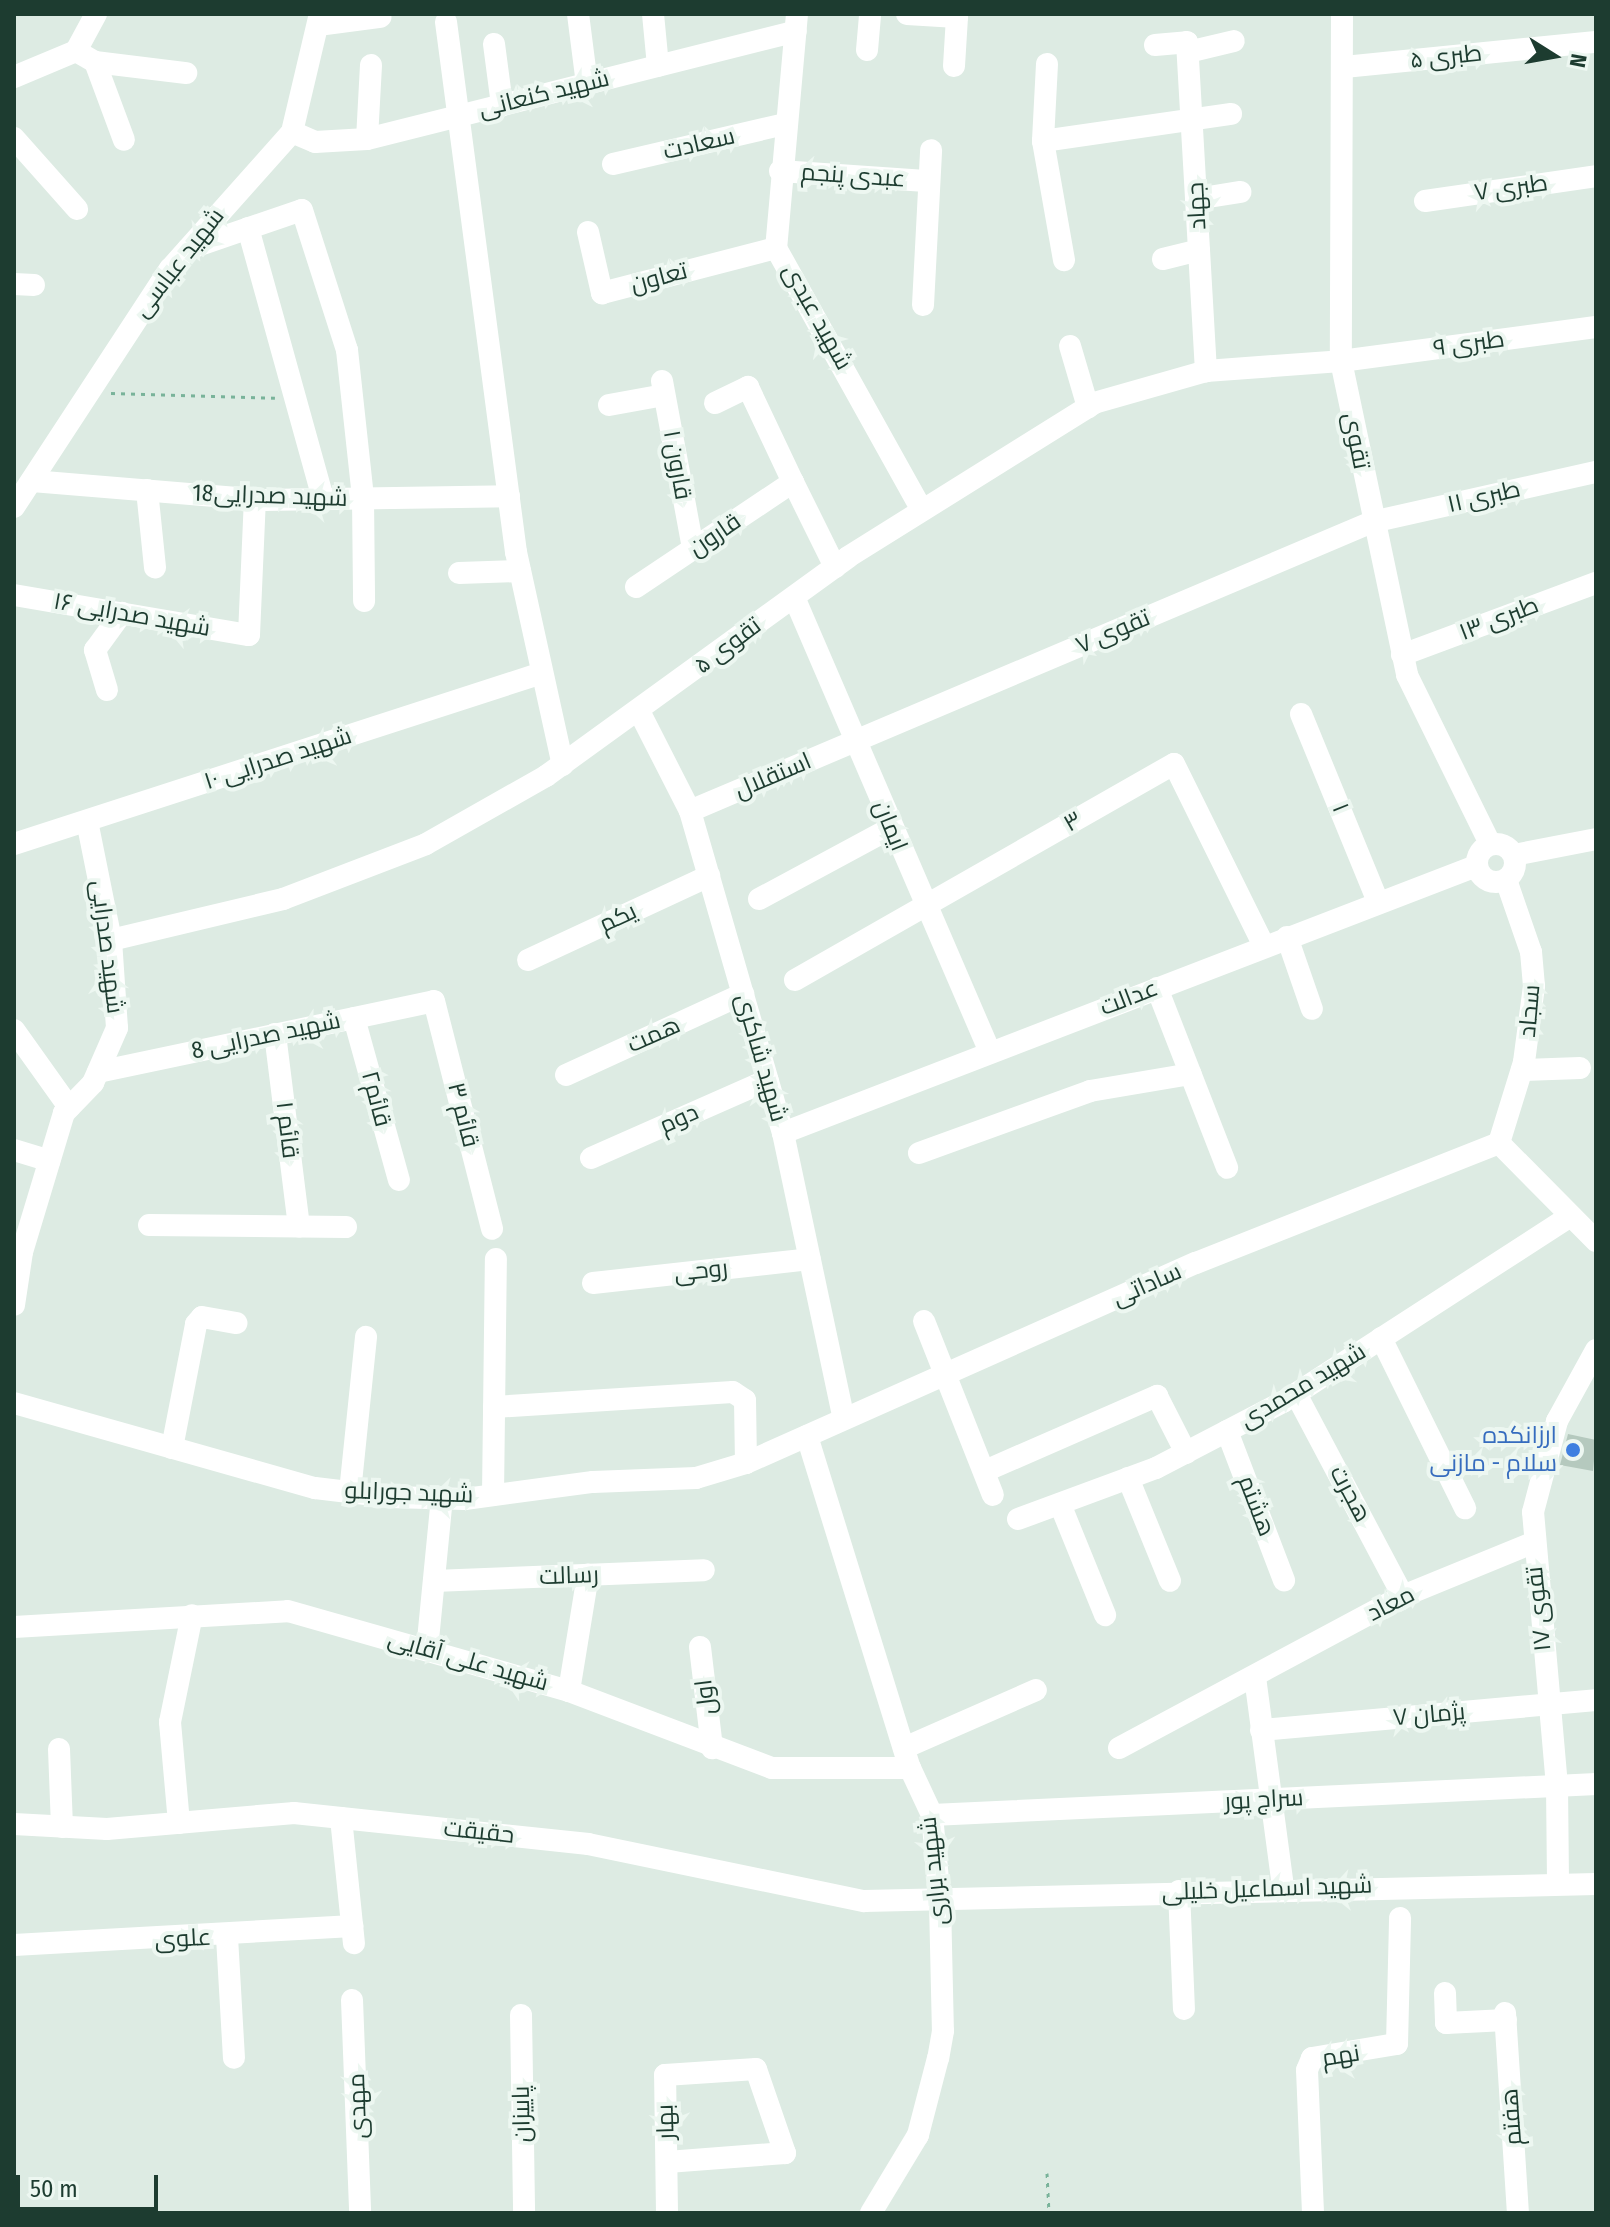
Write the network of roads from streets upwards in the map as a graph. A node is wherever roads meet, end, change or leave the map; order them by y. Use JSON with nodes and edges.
{"nodes":[{"id":1,"x":96,"y":14,"type":"edge"},
{"id":2,"x":578,"y":14,"type":"edge"},
{"id":3,"x":653,"y":14,"type":"edge"},
{"id":4,"x":870,"y":14,"type":"edge"},
{"id":5,"x":907,"y":14,"type":"edge"},
{"id":6,"x":913,"y":14,"type":"edge"},
{"id":7,"x":1342,"y":14,"type":"edge"},
{"id":8,"x":380,"y":17,"type":"dead end"},
{"id":9,"x":319,"y":20,"type":"edge"},
{"id":10,"x":446,"y":22,"type":"dead end"},
{"id":11,"x":796,"y":22,"type":"edge"},
{"id":12,"x":1234,"y":41,"type":"dead end"},
{"id":13,"x":1596,"y":42,"type":"edge"},
{"id":14,"x":494,"y":44,"type":"dead end"},
{"id":15,"x":1155,"y":45,"type":"dead end"},
{"id":16,"x":1187,"y":47,"type":"junction"},
{"id":17,"x":867,"y":50,"type":"dead end"},
{"id":18,"x":85,"y":56,"type":"junction"},
{"id":19,"x":1047,"y":64,"type":"dead end"},
{"id":20,"x":371,"y":65,"type":"dead end"},
{"id":21,"x":658,"y":66,"type":"junction"},
{"id":22,"x":954,"y":66,"type":"dead end"},
{"id":23,"x":1344,"y":67,"type":"junction"},
{"id":24,"x":186,"y":73,"type":"dead end"},
{"id":25,"x":14,"y":77,"type":"edge"},
{"id":26,"x":587,"y":84,"type":"junction"},
{"id":27,"x":502,"y":105,"type":"junction"},
{"id":28,"x":1231,"y":114,"type":"dead end"},
{"id":29,"x":455,"y":116,"type":"junction"},
{"id":30,"x":1191,"y":120,"type":"junction"},
{"id":31,"x":785,"y":124,"type":"junction"},
{"id":32,"x":292,"y":132,"type":"junction"},
{"id":33,"x":14,"y":138,"type":"edge"},
{"id":34,"x":367,"y":139,"type":"junction"},
{"id":35,"x":124,"y":140,"type":"dead end"},
{"id":36,"x":1043,"y":141,"type":"junction"},
{"id":37,"x":931,"y":150,"type":"dead end"},
{"id":38,"x":613,"y":164,"type":"dead end"},
{"id":39,"x":780,"y":171,"type":"junction"},
{"id":40,"x":1596,"y":176,"type":"edge"},
{"id":41,"x":926,"y":181,"type":"junction"},
{"id":42,"x":1240,"y":192,"type":"dead end"},
{"id":43,"x":1196,"y":199,"type":"junction"},
{"id":44,"x":1425,"y":201,"type":"dead end"},
{"id":45,"x":77,"y":209,"type":"dead end"},
{"id":46,"x":248,"y":228,"type":"junction"},
{"id":47,"x":588,"y":232,"type":"dead end"},
{"id":48,"x":776,"y":248,"type":"junction"},
{"id":49,"x":187,"y":249,"type":"junction"},
{"id":50,"x":1199,"y":250,"type":"junction"},
{"id":51,"x":1163,"y":259,"type":"dead end"},
{"id":52,"x":1064,"y":260,"type":"dead end"},
{"id":53,"x":923,"y":305,"type":"dead end"},
{"id":54,"x":1596,"y":327,"type":"edge"},
{"id":55,"x":1070,"y":346,"type":"dead end"},
{"id":56,"x":1341,"y":361,"type":"junction"},
{"id":57,"x":1206,"y":371,"type":"junction"},
{"id":58,"x":715,"y":403,"type":"dead end"},
{"id":59,"x":609,"y":405,"type":"dead end"},
{"id":60,"x":1088,"y":407,"type":"junction"},
{"id":61,"x":1596,"y":472,"type":"edge"},
{"id":62,"x":32,"y":481,"type":"junction"},
{"id":63,"x":793,"y":482,"type":"junction"},
{"id":64,"x":147,"y":490,"type":"junction"},
{"id":65,"x":509,"y":496,"type":"junction"},
{"id":66,"x":363,"y":498,"type":"junction"},
{"id":67,"x":255,"y":499,"type":"junction"},
{"id":68,"x":323,"y":499,"type":"junction"},
{"id":69,"x":14,"y":507,"type":"edge"},
{"id":70,"x":922,"y":510,"type":"junction"},
{"id":71,"x":1372,"y":522,"type":"junction"},
{"id":72,"x":693,"y":549,"type":"junction"},
{"id":73,"x":835,"y":567,"type":"junction"},
{"id":74,"x":155,"y":568,"type":"dead end"},
{"id":75,"x":520,"y":571,"type":"junction"},
{"id":76,"x":459,"y":573,"type":"dead end"},
{"id":77,"x":1596,"y":583,"type":"edge"},
{"id":78,"x":636,"y":587,"type":"dead end"},
{"id":79,"x":14,"y":595,"type":"edge"},
{"id":80,"x":794,"y":597,"type":"junction"},
{"id":81,"x":364,"y":601,"type":"dead end"},
{"id":82,"x":122,"y":613,"type":"junction"},
{"id":83,"x":1402,"y":655,"type":"junction"},
{"id":84,"x":542,"y":673,"type":"junction"},
{"id":85,"x":107,"y":690,"type":"dead end"},
{"id":86,"x":639,"y":711,"type":"junction"},
{"id":87,"x":1301,"y":714,"type":"dead end"},
{"id":88,"x":855,"y":741,"type":"junction"},
{"id":89,"x":563,"y":765,"type":"junction"},
{"id":90,"x":690,"y":811,"type":"junction"},
{"id":91,"x":87,"y":821,"type":"junction"},
{"id":92,"x":891,"y":828,"type":"junction"},
{"id":93,"x":1596,"y":839,"type":"edge"},
{"id":94,"x":14,"y":844,"type":"edge"},
{"id":95,"x":1490,"y":844,"type":"junction"},
{"id":96,"x":1514,"y":855,"type":"junction"},
{"id":97,"x":1476,"y":866,"type":"junction"},
{"id":98,"x":709,"y":876,"type":"junction"},
{"id":99,"x":1506,"y":880,"type":"junction"},
{"id":100,"x":759,"y":899,"type":"dead end"},
{"id":101,"x":1378,"y":902,"type":"junction"},
{"id":102,"x":924,"y":907,"type":"junction"},
{"id":103,"x":1287,"y":937,"type":"junction"},
{"id":104,"x":111,"y":940,"type":"junction"},
{"id":105,"x":1264,"y":946,"type":"junction"},
{"id":106,"x":528,"y":960,"type":"dead end"},
{"id":107,"x":795,"y":980,"type":"dead end"},
{"id":108,"x":1157,"y":988,"type":"junction"},
{"id":109,"x":743,"y":994,"type":"junction"},
{"id":110,"x":434,"y":1001,"type":"joint"},
{"id":111,"x":1312,"y":1009,"type":"dead end"},
{"id":112,"x":354,"y":1018,"type":"junction"},
{"id":113,"x":14,"y":1030,"type":"edge"},
{"id":114,"x":275,"y":1034,"type":"junction"},
{"id":115,"x":990,"y":1052,"type":"junction"},
{"id":116,"x":1580,"y":1068,"type":"dead end"},
{"id":117,"x":1522,"y":1070,"type":"junction"},
{"id":118,"x":98,"y":1072,"type":"junction"},
{"id":119,"x":1191,"y":1074,"type":"junction"},
{"id":120,"x":566,"y":1075,"type":"dead end"},
{"id":121,"x":768,"y":1080,"type":"junction"},
{"id":122,"x":69,"y":1107,"type":"junction"},
{"id":123,"x":783,"y":1133,"type":"junction"},
{"id":124,"x":1496,"y":1144,"type":"junction"},
{"id":125,"x":14,"y":1150,"type":"edge"},
{"id":126,"x":919,"y":1153,"type":"dead end"},
{"id":127,"x":591,"y":1158,"type":"dead end"},
{"id":128,"x":49,"y":1161,"type":"junction"},
{"id":129,"x":1227,"y":1168,"type":"dead end"},
{"id":130,"x":399,"y":1180,"type":"dead end"},
{"id":131,"x":1570,"y":1216,"type":"junction"},
{"id":132,"x":149,"y":1225,"type":"dead end"},
{"id":133,"x":299,"y":1227,"type":"junction"},
{"id":134,"x":346,"y":1227,"type":"dead end"},
{"id":135,"x":492,"y":1229,"type":"dead end"},
{"id":136,"x":1596,"y":1241,"type":"edge"},
{"id":137,"x":496,"y":1259,"type":"dead end"},
{"id":138,"x":810,"y":1259,"type":"junction"},
{"id":139,"x":593,"y":1283,"type":"dead end"},
{"id":140,"x":14,"y":1305,"type":"edge"},
{"id":141,"x":924,"y":1321,"type":"dead end"},
{"id":142,"x":236,"y":1323,"type":"dead end"},
{"id":143,"x":366,"y":1337,"type":"dead end"},
{"id":144,"x":1381,"y":1338,"type":"junction"},
{"id":145,"x":1595,"y":1354,"type":"edge"},
{"id":146,"x":943,"y":1376,"type":"junction"},
{"id":147,"x":1296,"y":1394,"type":"junction"},
{"id":148,"x":14,"y":1403,"type":"edge"},
{"id":149,"x":494,"y":1407,"type":"junction"},
{"id":150,"x":844,"y":1419,"type":"junction"},
{"id":151,"x":1227,"y":1431,"type":"junction"},
{"id":152,"x":807,"y":1436,"type":"junction"},
{"id":153,"x":172,"y":1448,"type":"junction"},
{"id":154,"x":1186,"y":1453,"type":"junction"},
{"id":155,"x":746,"y":1463,"type":"junction"},
{"id":156,"x":985,"y":1471,"type":"junction"},
{"id":157,"x":1128,"y":1478,"type":"junction"},
{"id":158,"x":350,"y":1492,"type":"junction"},
{"id":159,"x":493,"y":1495,"type":"junction"},
{"id":160,"x":993,"y":1495,"type":"dead end"},
{"id":161,"x":442,"y":1498,"type":"junction"},
{"id":162,"x":1060,"y":1504,"type":"junction"},
{"id":163,"x":1465,"y":1508,"type":"dead end"},
{"id":164,"x":1018,"y":1519,"type":"dead end"},
{"id":165,"x":1532,"y":1543,"type":"junction"},
{"id":166,"x":704,"y":1570,"type":"dead end"},
{"id":167,"x":588,"y":1575,"type":"junction"},
{"id":168,"x":1284,"y":1580,"type":"dead end"},
{"id":169,"x":434,"y":1581,"type":"junction"},
{"id":170,"x":1170,"y":1581,"type":"dead end"},
{"id":171,"x":1403,"y":1596,"type":"junction"},
{"id":172,"x":192,"y":1615,"type":"junction"},
{"id":173,"x":1105,"y":1615,"type":"dead end"},
{"id":174,"x":14,"y":1627,"type":"edge"},
{"id":175,"x":700,"y":1647,"type":"dead end"},
{"id":176,"x":427,"y":1650,"type":"junction"},
{"id":177,"x":1255,"y":1677,"type":"junction"},
{"id":178,"x":1036,"y":1690,"type":"dead end"},
{"id":179,"x":569,"y":1691,"type":"junction"},
{"id":180,"x":1596,"y":1700,"type":"edge"},
{"id":181,"x":1548,"y":1704,"type":"junction"},
{"id":182,"x":1261,"y":1730,"type":"junction"},
{"id":183,"x":712,"y":1748,"type":"junction"},
{"id":184,"x":1119,"y":1748,"type":"dead end"},
{"id":185,"x":59,"y":1749,"type":"dead end"},
{"id":186,"x":907,"y":1758,"type":"junction"},
{"id":187,"x":1596,"y":1784,"type":"edge"},
{"id":188,"x":1557,"y":1786,"type":"junction"},
{"id":189,"x":1272,"y":1799,"type":"junction"},
{"id":190,"x":932,"y":1815,"type":"junction"},
{"id":191,"x":341,"y":1818,"type":"junction"},
{"id":192,"x":179,"y":1823,"type":"junction"},
{"id":193,"x":14,"y":1824,"type":"edge"},
{"id":194,"x":62,"y":1827,"type":"junction"},
{"id":195,"x":1558,"y":1881,"type":"junction"},
{"id":196,"x":1596,"y":1884,"type":"edge"},
{"id":197,"x":1283,"y":1887,"type":"junction"},
{"id":198,"x":1179,"y":1891,"type":"junction"},
{"id":199,"x":940,"y":1902,"type":"junction"},
{"id":200,"x":1400,"y":1918,"type":"dead end"},
{"id":201,"x":227,"y":1937,"type":"junction"},
{"id":202,"x":14,"y":1945,"type":"edge"},
{"id":203,"x":1445,"y":1993,"type":"dead end"},
{"id":204,"x":352,"y":2000,"type":"dead end"},
{"id":205,"x":1184,"y":2009,"type":"dead end"},
{"id":206,"x":521,"y":2015,"type":"dead end"},
{"id":207,"x":234,"y":2058,"type":"dead end"},
{"id":208,"x":667,"y":2162,"type":"junction"},
{"id":209,"x":360,"y":2213,"type":"edge"},
{"id":210,"x":524,"y":2213,"type":"edge"},
{"id":211,"x":667,"y":2213,"type":"edge"},
{"id":212,"x":871,"y":2213,"type":"edge"},
{"id":213,"x":1313,"y":2213,"type":"edge"},
{"id":214,"x":1518,"y":2213,"type":"edge"}],
"edges":[{"from":1,"to":18,"type":"street"},
{"from":2,"to":26,"type":"street"},
{"from":3,"to":21,"type":"street"},
{"from":4,"to":17,"type":"street"},
{"from":5,"to":6,"type":"street"},
{"from":6,"to":22,"type":"street"},
{"from":7,"to":23,"type":"street","name":"تقوی"},
{"from":8,"to":9,"type":"street"},
{"from":9,"to":32,"type":"street","name":"شهید عباسی"},
{"from":10,"to":29,"type":"street"},
{"from":11,"to":21,"type":"street","name":"شهید کنعانی"},
{"from":11,"to":31,"type":"street","name":"شهید عبدی"},
{"from":12,"to":16,"type":"street"},
{"from":13,"to":23,"type":"street","name":"طبری ۵"},
{"from":14,"to":27,"type":"street"},
{"from":15,"to":16,"type":"street"},
{"from":16,"to":30,"type":"street","name":"جهاد"},
{"from":18,"to":24,"type":"street"},
{"from":18,"to":25,"type":"street"},
{"from":18,"to":35,"type":"street"},
{"from":19,"to":36,"type":"street"},
{"from":20,"to":34,"type":"street"},
{"from":21,"to":26,"type":"street","name":"شهید کنعانی"},
{"from":23,"to":56,"type":"street","name":"تقوی"},
{"from":26,"to":27,"type":"street","name":"شهید کنعانی"},
{"from":27,"to":29,"type":"street","name":"شهید کنعانی"},
{"from":28,"to":30,"type":"street"},
{"from":29,"to":34,"type":"street","name":"شهید کنعانی"},
{"from":29,"to":65,"type":"street"},
{"from":30,"to":36,"type":"street"},
{"from":30,"to":43,"type":"street","name":"جهاد"},
{"from":31,"to":38,"type":"street","name":"سعادت"},
{"from":31,"to":39,"type":"street","name":"شهید عبدی"},
{"from":32,"to":34,"type":"street","name":"شهید کنعانی"},
{"from":32,"to":49,"type":"street","name":"شهید عباسی"},
{"from":33,"to":45,"type":"street"},
{"from":36,"to":52,"type":"street"},
{"from":37,"to":41,"type":"street"},
{"from":39,"to":41,"type":"street","name":"عبدی پنجم"},
{"from":39,"to":48,"type":"street","name":"شهید عبدی"},
{"from":40,"to":44,"type":"street","name":"طبری ۷"},
{"from":41,"to":53,"type":"street"},
{"from":42,"to":43,"type":"street"},
{"from":43,"to":50,"type":"street","name":"جهاد"},
{"from":46,"to":49,"type":"street"},
{"from":46,"to":66,"type":"street"},
{"from":46,"to":68,"type":"street"},
{"from":47,"to":48,"type":"street","name":"تعاون"},
{"from":48,"to":70,"type":"street","name":"شهید عبدی"},
{"from":49,"to":62,"type":"street","name":"شهید عباسی"},
{"from":50,"to":51,"type":"street"},
{"from":50,"to":57,"type":"street","name":"جهاد"},
{"from":54,"to":56,"type":"street","name":"طبری ۹"},
{"from":55,"to":60,"type":"street"},
{"from":56,"to":57,"type":"street","name":"تقوی ۵"},
{"from":56,"to":71,"type":"street","name":"تقوی"},
{"from":57,"to":60,"type":"street","name":"تقوی ۵"},
{"from":58,"to":63,"type":"street"},
{"from":59,"to":72,"type":"street","name":"قارون ۱"},
{"from":60,"to":70,"type":"street","name":"تقوی ۵"},
{"from":61,"to":71,"type":"street","name":"طبری ۱۱"},
{"from":62,"to":64,"type":"street","name":"شهید صدرایی18"},
{"from":62,"to":69,"type":"street","name":"شهید عباسی"},
{"from":63,"to":72,"type":"street","name":"قارون"},
{"from":63,"to":73,"type":"street"},
{"from":64,"to":67,"type":"street","name":"شهید صدرایی18"},
{"from":64,"to":74,"type":"street"},
{"from":65,"to":66,"type":"street","name":"شهید صدرایی18"},
{"from":65,"to":75,"type":"street"},
{"from":66,"to":68,"type":"street","name":"شهید صدرایی18"},
{"from":66,"to":81,"type":"street"},
{"from":67,"to":68,"type":"street","name":"شهید صدرایی18"},
{"from":67,"to":82,"type":"street","name":"شهید صدرایی ۱۶"},
{"from":70,"to":73,"type":"street","name":"تقوی ۵"},
{"from":71,"to":83,"type":"street","name":"تقوی"},
{"from":71,"to":88,"type":"street","name":"تقوی ۷"},
{"from":72,"to":78,"type":"street","name":"قارون"},
{"from":73,"to":80,"type":"street","name":"تقوی ۵"},
{"from":75,"to":76,"type":"street"},
{"from":75,"to":84,"type":"street"},
{"from":77,"to":83,"type":"street","name":"طبری ۱۳"},
{"from":79,"to":82,"type":"street","name":"شهید صدرایی ۱۶"},
{"from":80,"to":86,"type":"street","name":"تقوی ۵"},
{"from":80,"to":88,"type":"street","name":"ایمان"},
{"from":82,"to":85,"type":"street"},
{"from":83,"to":95,"type":"street","name":"تقوی"},
{"from":84,"to":89,"type":"street"},
{"from":84,"to":91,"type":"street","name":"شهید صدرایی ۱۰"},
{"from":86,"to":89,"type":"street","name":"تقوی ۵"},
{"from":86,"to":90,"type":"street","name":"شهید شاکری"},
{"from":87,"to":101,"type":"street","name":"۱"},
{"from":88,"to":90,"type":"street","name":"استقلال"},
{"from":88,"to":92,"type":"street","name":"ایمان"},
{"from":89,"to":104,"type":"street","name":"تقوی ۵"},
{"from":90,"to":98,"type":"street","name":"شهید شاکری"},
{"from":91,"to":94,"type":"street","name":"شهید صدرایی ۱۰"},
{"from":91,"to":104,"type":"street","name":"شهید صدرایی"},
{"from":92,"to":100,"type":"street"},
{"from":92,"to":102,"type":"street","name":"ایمان"},
{"from":93,"to":96,"type":"street"},
{"from":95,"to":96,"type":"street"},
{"from":95,"to":97,"type":"street"},
{"from":96,"to":99,"type":"street"},
{"from":97,"to":99,"type":"street"},
{"from":97,"to":101,"type":"street","name":"عدالت"},
{"from":98,"to":106,"type":"street","name":"یکم"},
{"from":98,"to":109,"type":"street","name":"شهید شاکری"},
{"from":99,"to":117,"type":"street","name":"سجاد"},
{"from":101,"to":103,"type":"street","name":"عدالت"},
{"from":102,"to":105,"type":"street","name":"۳"},
{"from":102,"to":107,"type":"street","name":"۳"},
{"from":102,"to":115,"type":"street","name":"ایمان"},
{"from":103,"to":105,"type":"street","name":"عدالت"},
{"from":103,"to":111,"type":"street"},
{"from":104,"to":118,"type":"street","name":"شهید صدرایی"},
{"from":105,"to":108,"type":"street","name":"عدالت"},
{"from":108,"to":115,"type":"street","name":"عدالت"},
{"from":108,"to":119,"type":"street"},
{"from":109,"to":120,"type":"street","name":"همت"},
{"from":109,"to":121,"type":"street","name":"شهید شاکری"},
{"from":110,"to":112,"type":"street","name":"شهید صدرایی 8"},
{"from":110,"to":135,"type":"street","name":"قائم ۳"},
{"from":112,"to":114,"type":"street","name":"شهید صدرایی 8"},
{"from":112,"to":130,"type":"street","name":"قائم۲"},
{"from":113,"to":122,"type":"street"},
{"from":114,"to":118,"type":"street","name":"شهید صدرایی 8"},
{"from":114,"to":133,"type":"street","name":"قائم ۱"},
{"from":115,"to":123,"type":"street","name":"عدالت"},
{"from":116,"to":117,"type":"street"},
{"from":117,"to":124,"type":"street","name":"سجاد"},
{"from":118,"to":122,"type":"street","name":"شهید صدرایی"},
{"from":119,"to":126,"type":"street"},
{"from":119,"to":129,"type":"street"},
{"from":121,"to":123,"type":"street","name":"شهید شاکری"},
{"from":121,"to":127,"type":"street","name":"دوم"},
{"from":122,"to":128,"type":"street","name":"شهید صدرایی"},
{"from":123,"to":138,"type":"street","name":"شهید شاکری"},
{"from":124,"to":131,"type":"street"},
{"from":124,"to":146,"type":"street","name":"ساداتی"},
{"from":125,"to":128,"type":"street"},
{"from":128,"to":140,"type":"street","name":"شهید صدرایی"},
{"from":131,"to":136,"type":"street"},
{"from":131,"to":144,"type":"street","name":"شهید محمدی"},
{"from":132,"to":133,"type":"street"},
{"from":133,"to":134,"type":"street"},
{"from":137,"to":149,"type":"street"},
{"from":138,"to":139,"type":"street","name":"روحی"},
{"from":138,"to":150,"type":"street","name":"شهید شاکری"},
{"from":141,"to":146,"type":"street"},
{"from":142,"to":153,"type":"street"},
{"from":143,"to":158,"type":"street"},
{"from":144,"to":147,"type":"street","name":"شهید محمدی"},
{"from":144,"to":163,"type":"street"},
{"from":145,"to":165,"type":"street","name":"تقوی ۱۷"},
{"from":146,"to":150,"type":"street","name":"ساداتی"},
{"from":146,"to":156,"type":"street"},
{"from":147,"to":151,"type":"street","name":"شهید محمدی"},
{"from":147,"to":171,"type":"street","name":"هجرت"},
{"from":148,"to":153,"type":"street","name":"شهید جورابلو"},
{"from":149,"to":155,"type":"street"},
{"from":149,"to":159,"type":"street"},
{"from":150,"to":152,"type":"street","name":"ساداتی"},
{"from":151,"to":154,"type":"street","name":"شهید محمدی"},
{"from":151,"to":168,"type":"street","name":"هشتم"},
{"from":152,"to":155,"type":"street","name":"شهید جورابلو"},
{"from":152,"to":186,"type":"street","name":"شهید براری"},
{"from":153,"to":158,"type":"street","name":"شهید جورابلو"},
{"from":154,"to":156,"type":"street"},
{"from":154,"to":157,"type":"street","name":"شهید محمدی"},
{"from":155,"to":159,"type":"street","name":"شهید جورابلو"},
{"from":156,"to":160,"type":"street"},
{"from":157,"to":162,"type":"street","name":"شهید محمدی"},
{"from":157,"to":170,"type":"street"},
{"from":158,"to":161,"type":"street","name":"شهید جورابلو"},
{"from":159,"to":161,"type":"street","name":"شهید جورابلو"},
{"from":161,"to":169,"type":"street"},
{"from":162,"to":164,"type":"street","name":"شهید محمدی"},
{"from":162,"to":173,"type":"street"},
{"from":165,"to":171,"type":"street","name":"معاد"},
{"from":165,"to":181,"type":"street","name":"تقوی ۱۷"},
{"from":166,"to":167,"type":"street","name":"رسالت"},
{"from":167,"to":169,"type":"street","name":"رسالت"},
{"from":167,"to":179,"type":"street"},
{"from":169,"to":176,"type":"street"},
{"from":171,"to":177,"type":"street","name":"معاد"},
{"from":172,"to":174,"type":"street","name":"شهید علی آقایی"},
{"from":172,"to":176,"type":"street","name":"شهید علی آقایی"},
{"from":172,"to":192,"type":"street"},
{"from":175,"to":183,"type":"street","name":"اول"},
{"from":176,"to":179,"type":"street","name":"شهید علی آقایی"},
{"from":177,"to":182,"type":"street"},
{"from":177,"to":184,"type":"street","name":"معاد"},
{"from":178,"to":186,"type":"street"},
{"from":179,"to":183,"type":"street","name":"شهید علی آقایی"},
{"from":180,"to":181,"type":"street","name":"پژمان ۷"},
{"from":181,"to":182,"type":"street","name":"پژمان ۷"},
{"from":181,"to":188,"type":"street","name":"تقوی ۱۷"},
{"from":182,"to":189,"type":"street"},
{"from":183,"to":186,"type":"street","name":"شهید علی آقایی"},
{"from":185,"to":194,"type":"street"},
{"from":186,"to":190,"type":"street","name":"شهید براری"},
{"from":187,"to":188,"type":"street","name":"سراج پور"},
{"from":188,"to":189,"type":"street","name":"سراج پور"},
{"from":188,"to":195,"type":"street","name":"تقوی ۱۷"},
{"from":189,"to":190,"type":"street","name":"سراج پور"},
{"from":189,"to":197,"type":"street"},
{"from":190,"to":199,"type":"street","name":"شهید براری"},
{"from":191,"to":192,"type":"street","name":"حقیقت"},
{"from":191,"to":199,"type":"street","name":"حقیقت"},
{"from":191,"to":201,"type":"street","name":"علوی"},
{"from":192,"to":194,"type":"street","name":"حقیقت"},
{"from":193,"to":194,"type":"street","name":"حقیقت"},
{"from":195,"to":196,"type":"street","name":"شهید اسماعیل خلیلی"},
{"from":195,"to":197,"type":"street","name":"شهید اسماعیل خلیلی"},
{"from":197,"to":198,"type":"street","name":"شهید اسماعیل خلیلی"},
{"from":198,"to":199,"type":"street","name":"شهید اسماعیل خلیلی"},
{"from":198,"to":205,"type":"street"},
{"from":199,"to":212,"type":"street","name":"شهید براری"},
{"from":200,"to":213,"type":"street","name":"نهم"},
{"from":201,"to":202,"type":"street","name":"علوی"},
{"from":201,"to":207,"type":"street"},
{"from":203,"to":214,"type":"street","name":"هفتم"},
{"from":204,"to":209,"type":"street","name":"مهدی"},
{"from":206,"to":210,"type":"street","name":"پاییزان"},
{"from":208,"to":208,"type":"street","name":"بهار"},
{"from":208,"to":211,"type":"street","name":"بهار"}]}
